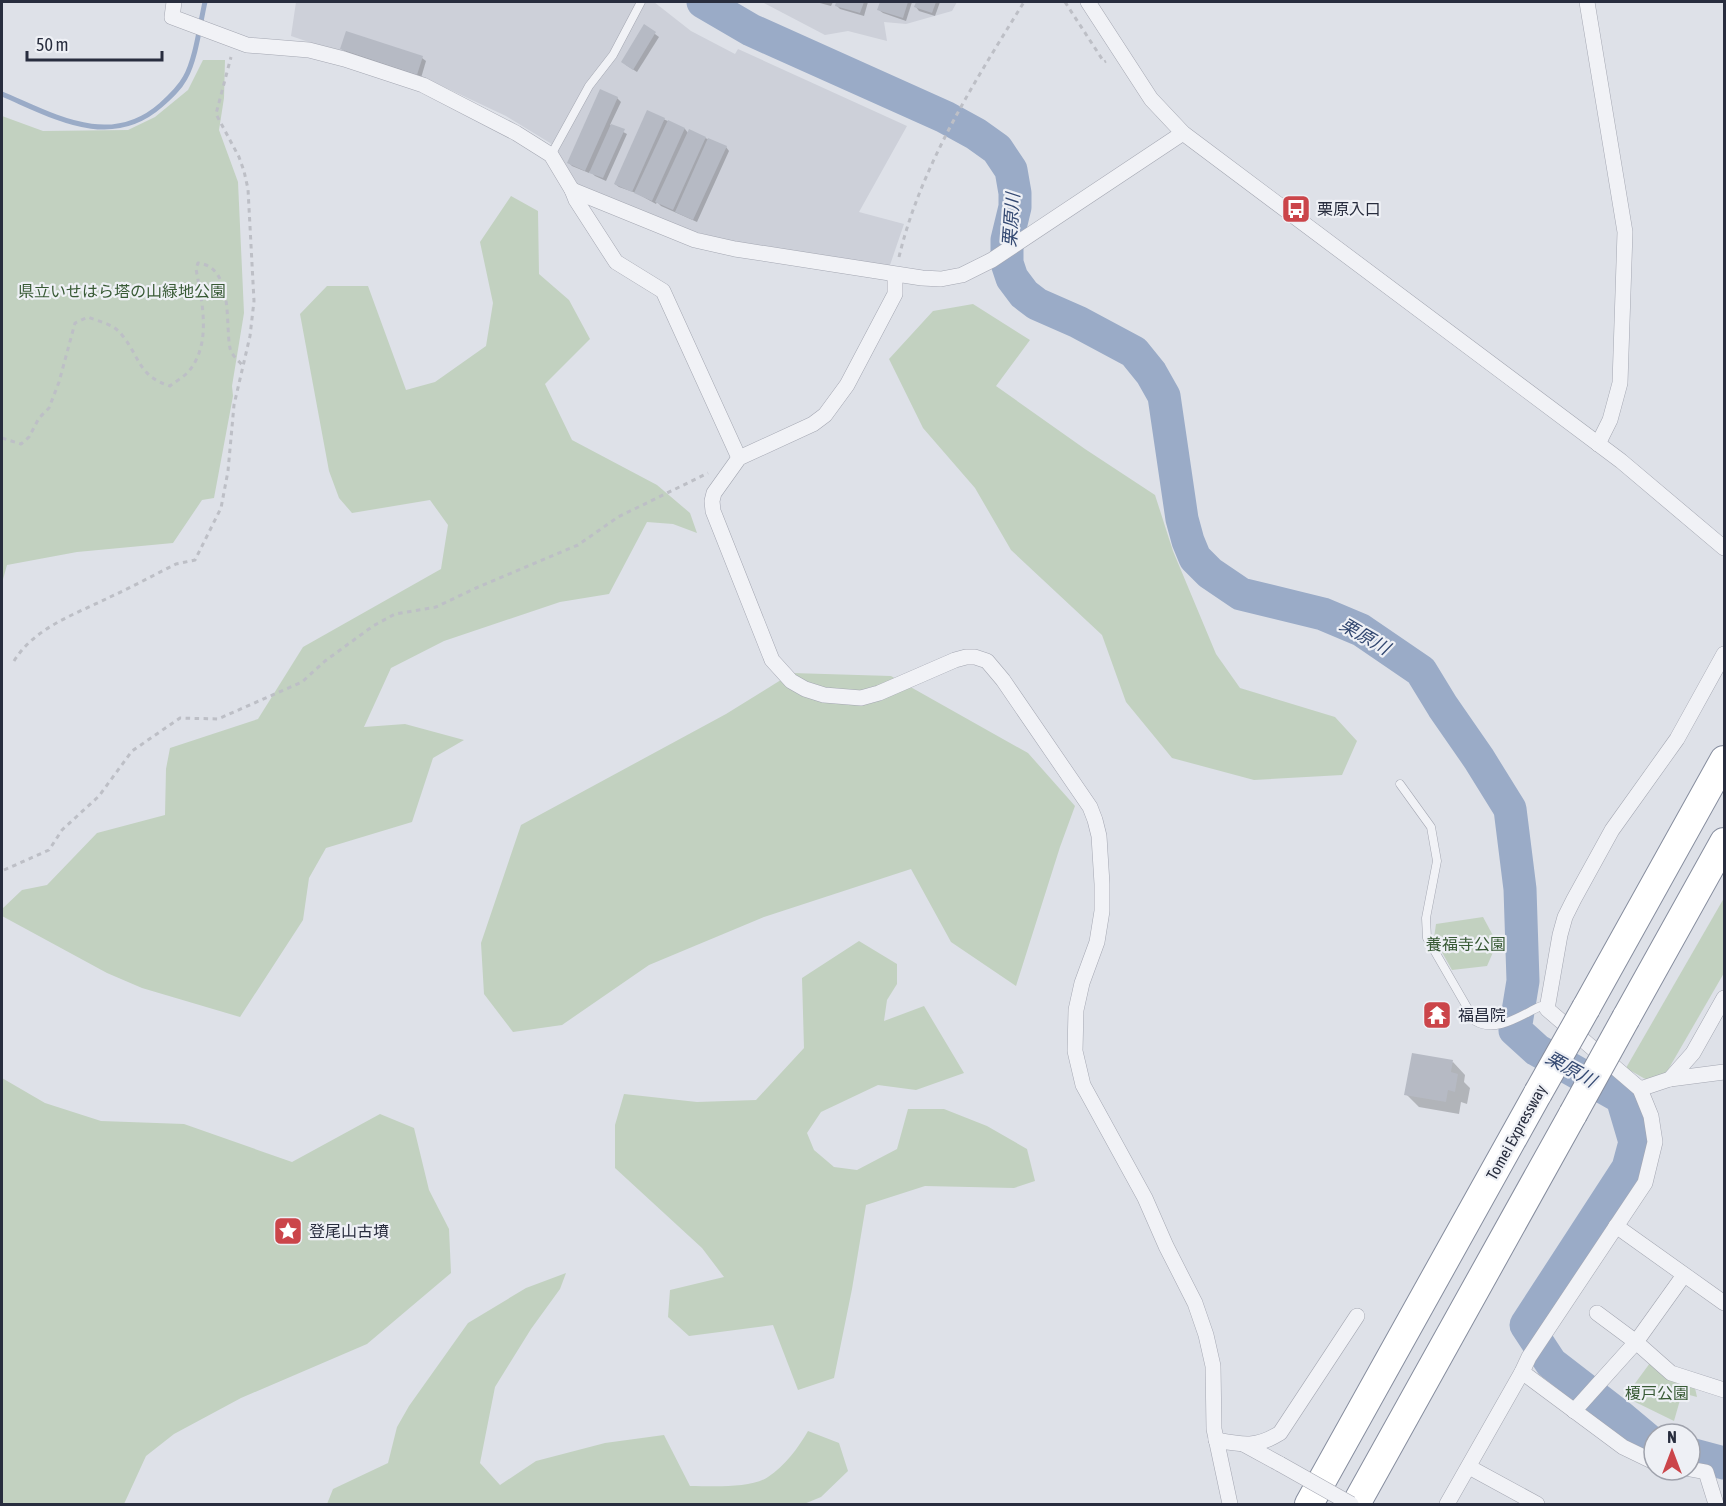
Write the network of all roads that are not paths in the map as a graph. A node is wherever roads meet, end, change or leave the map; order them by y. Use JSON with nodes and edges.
{"nodes":[{"id":1,"x":174,"y":2,"type":"edge"},
{"id":2,"x":641,"y":2,"type":"edge"},
{"id":3,"x":1088,"y":2,"type":"edge"},
{"id":4,"x":1587,"y":2,"type":"edge"},
{"id":5,"x":1184,"y":133,"type":"junction"},
{"id":6,"x":551,"y":155,"type":"junction"},
{"id":7,"x":573,"y":189,"type":"junction"},
{"id":8,"x":895,"y":275,"type":"junction"},
{"id":9,"x":1598,"y":444,"type":"junction"},
{"id":10,"x":739,"y":458,"type":"junction"},
{"id":11,"x":1725,"y":548,"type":"edge"},
{"id":12,"x":1725,"y":654,"type":"edge"},
{"id":13,"x":1725,"y":760,"type":"edge"},
{"id":14,"x":1400,"y":784,"type":"dead end"},
{"id":15,"x":1725,"y":842,"type":"edge"},
{"id":16,"x":1725,"y":998,"type":"edge"},
{"id":17,"x":1544,"y":1008,"type":"junction"},
{"id":18,"x":1725,"y":1072,"type":"edge"},
{"id":19,"x":1670,"y":1079,"type":"junction"},
{"id":20,"x":1640,"y":1089,"type":"junction"},
{"id":21,"x":1616,"y":1226,"type":"junction"},
{"id":22,"x":1684,"y":1275,"type":"junction"},
{"id":23,"x":1725,"y":1303,"type":"edge"},
{"id":24,"x":1597,"y":1312,"type":"dead end"},
{"id":25,"x":1357,"y":1316,"type":"dead end"},
{"id":26,"x":1636,"y":1342,"type":"junction"},
{"id":27,"x":1522,"y":1372,"type":"junction"},
{"id":28,"x":1725,"y":1390,"type":"edge"},
{"id":29,"x":1578,"y":1407,"type":"junction"},
{"id":30,"x":1216,"y":1440,"type":"junction"},
{"id":31,"x":1245,"y":1445,"type":"junction"},
{"id":32,"x":1642,"y":1457,"type":"edge"},
{"id":33,"x":1468,"y":1467,"type":"junction"},
{"id":34,"x":1702,"y":1471,"type":"edge"},
{"id":35,"x":1230,"y":1504,"type":"edge"},
{"id":36,"x":1309,"y":1504,"type":"edge"},
{"id":37,"x":1352,"y":1504,"type":"edge"},
{"id":38,"x":1356,"y":1504,"type":"edge"},
{"id":39,"x":1447,"y":1504,"type":"edge"},
{"id":40,"x":1537,"y":1504,"type":"edge"},
{"id":41,"x":1716,"y":1504,"type":"edge"}],
"edges":[{"from":1,"to":6,"type":"street"},
{"from":2,"to":6,"type":"lane"},
{"from":3,"to":5,"type":"street"},
{"from":4,"to":9,"type":"street"},
{"from":5,"to":8,"type":"street"},
{"from":5,"to":9,"type":"street"},
{"from":6,"to":7,"type":"street"},
{"from":7,"to":8,"type":"street"},
{"from":7,"to":10,"type":"street"},
{"from":8,"to":10,"type":"street"},
{"from":9,"to":11,"type":"street"},
{"from":10,"to":30,"type":"street"},
{"from":12,"to":17,"type":"street"},
{"from":13,"to":36,"type":"highway","name":"Tomei Expressway","bridge":true},
{"from":14,"to":17,"type":"lane"},
{"from":15,"to":38,"type":"highway","bridge":true},
{"from":16,"to":19,"type":"street"},
{"from":17,"to":20,"type":"street"},
{"from":18,"to":19,"type":"street"},
{"from":19,"to":20,"type":"street"},
{"from":20,"to":21,"type":"street"},
{"from":21,"to":22,"type":"street"},
{"from":21,"to":27,"type":"street"},
{"from":22,"to":23,"type":"street"},
{"from":22,"to":26,"type":"street"},
{"from":24,"to":26,"type":"street"},
{"from":25,"to":31,"type":"street"},
{"from":26,"to":28,"type":"street"},
{"from":26,"to":29,"type":"street"},
{"from":27,"to":29,"type":"street"},
{"from":27,"to":33,"type":"street"},
{"from":29,"to":32,"type":"street"},
{"from":30,"to":31,"type":"street"},
{"from":30,"to":35,"type":"street"},
{"from":31,"to":37,"type":"street","bridge":true},
{"from":33,"to":39,"type":"street"},
{"from":33,"to":40,"type":"street"},
{"from":34,"to":41,"type":"street"}]}
